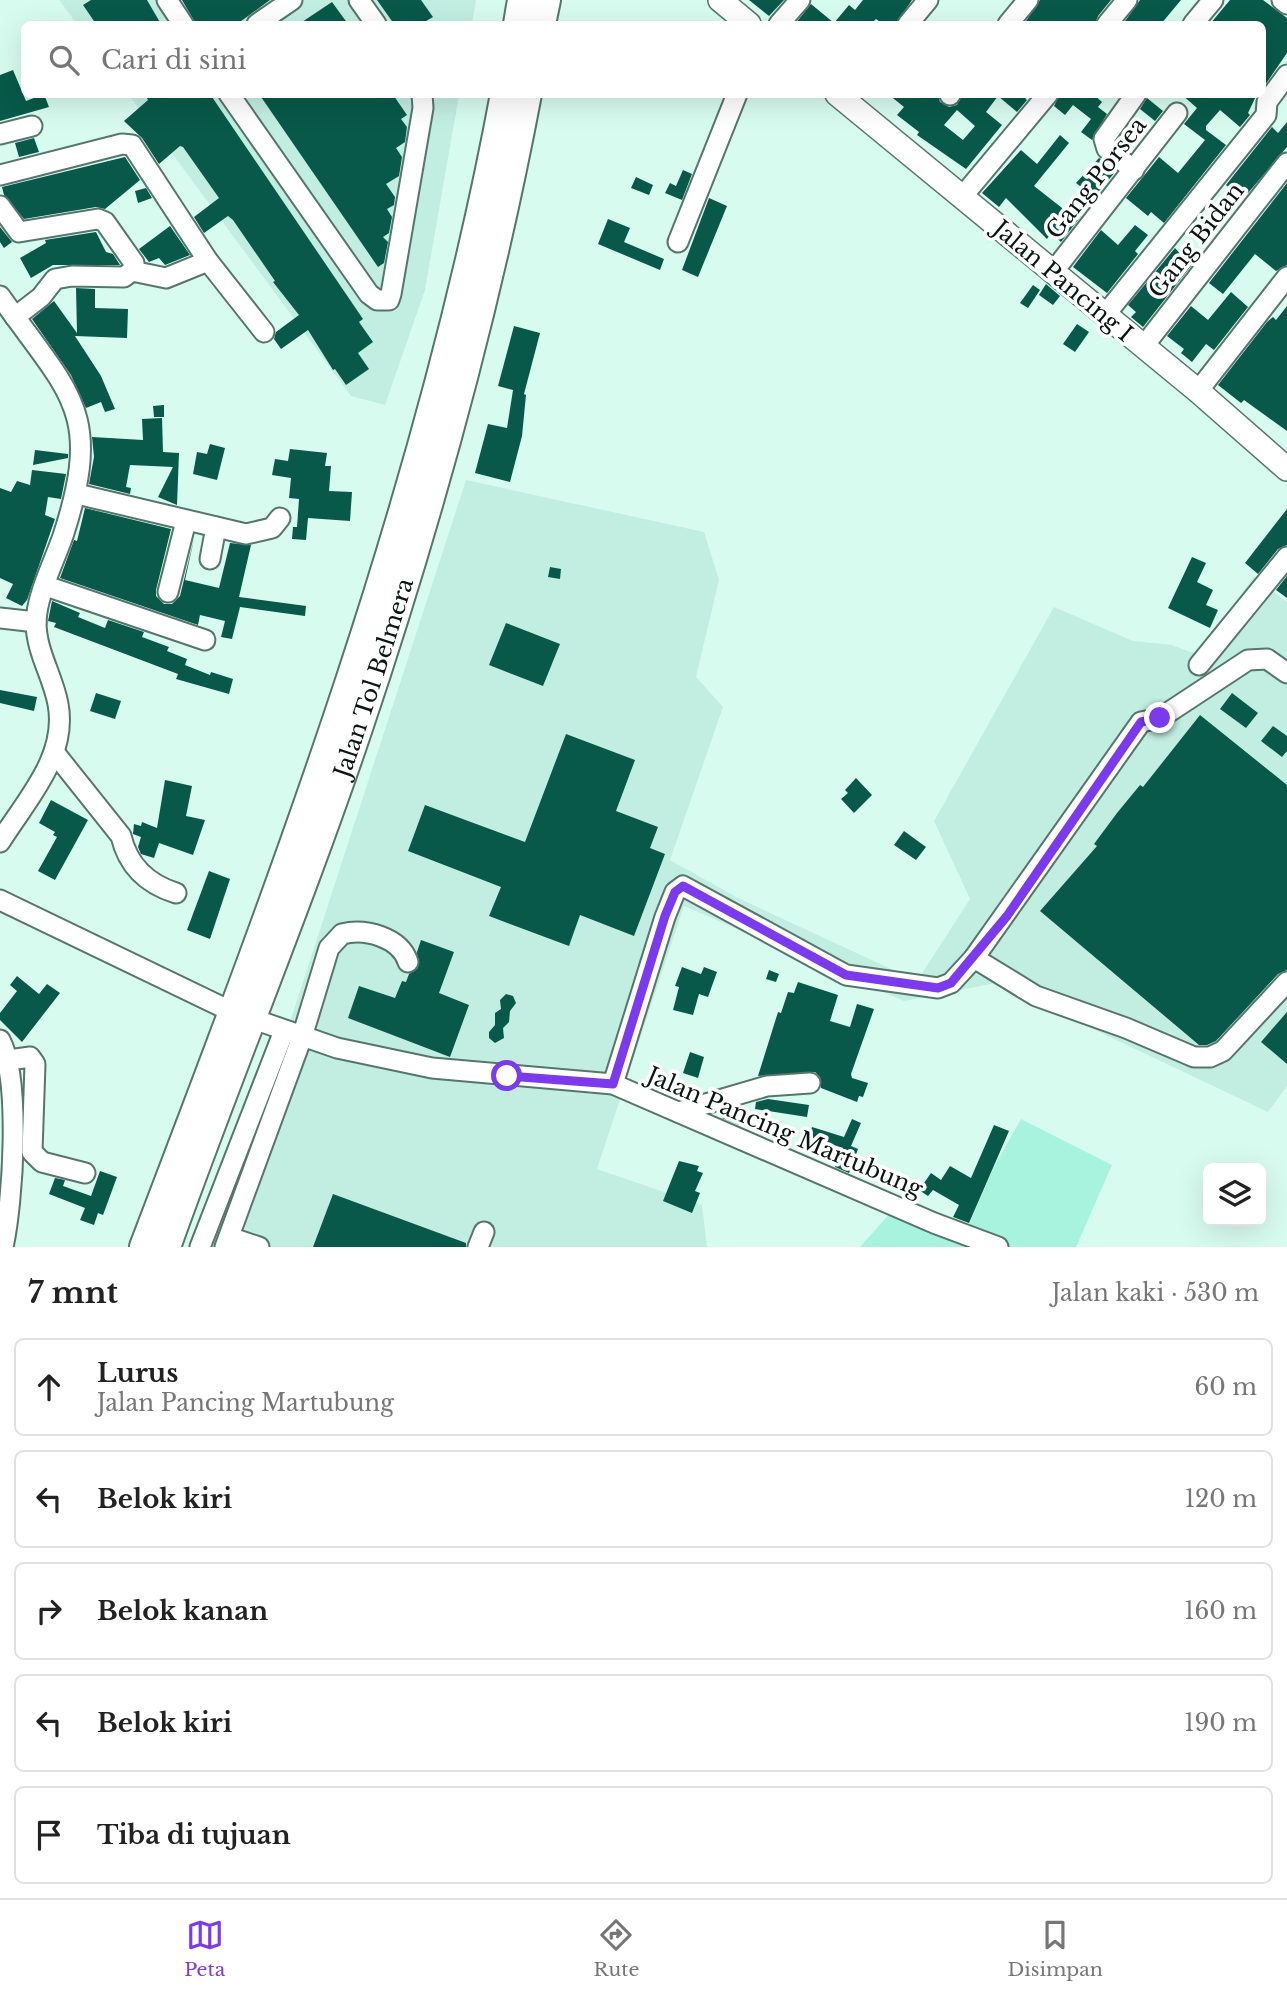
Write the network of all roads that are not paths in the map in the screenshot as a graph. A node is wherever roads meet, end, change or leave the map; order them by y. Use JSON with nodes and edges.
{"nodes":[{"id":1,"x":167,"y":0,"type":"edge"},
{"id":2,"x":292,"y":0,"type":"edge"},
{"id":3,"x":359,"y":0,"type":"edge"},
{"id":4,"x":522,"y":0,"type":"edge"},
{"id":5,"x":546,"y":0,"type":"edge"},
{"id":6,"x":720,"y":0,"type":"edge"},
{"id":7,"x":800,"y":0,"type":"edge"},
{"id":8,"x":928,"y":0,"type":"edge"},
{"id":9,"x":1028,"y":0,"type":"edge"},
{"id":10,"x":1127,"y":0,"type":"edge"},
{"id":11,"x":1213,"y":0,"type":"edge"},
{"id":12,"x":1282,"y":0,"type":"edge"},
{"id":13,"x":1287,"y":4,"type":"edge"},
{"id":14,"x":181,"y":21,"type":"edge"},
{"id":15,"x":261,"y":21,"type":"edge"},
{"id":16,"x":374,"y":21,"type":"edge"},
{"id":17,"x":518,"y":21,"type":"edge"},
{"id":18,"x":542,"y":21,"type":"edge"},
{"id":19,"x":745,"y":21,"type":"edge"},
{"id":20,"x":782,"y":21,"type":"edge"},
{"id":21,"x":910,"y":21,"type":"edge"},
{"id":22,"x":1010,"y":21,"type":"edge"},
{"id":23,"x":1110,"y":21,"type":"edge"},
{"id":24,"x":1196,"y":21,"type":"edge"},
{"id":25,"x":1287,"y":75,"type":"edge"},
{"id":26,"x":232,"y":98,"type":"edge"},
{"id":27,"x":422,"y":98,"type":"edge"},
{"id":28,"x":504,"y":98,"type":"edge"},
{"id":29,"x":526,"y":98,"type":"edge"},
{"id":30,"x":735,"y":98,"type":"edge"},
{"id":31,"x":846,"y":98,"type":"edge"},
{"id":32,"x":1045,"y":98,"type":"edge"},
{"id":33,"x":1133,"y":98,"type":"edge"},
{"id":34,"x":1177,"y":113,"type":"dead end"},
{"id":35,"x":32,"y":126,"type":"dead end"},
{"id":36,"x":0,"y":134,"type":"edge"},
{"id":37,"x":1287,"y":163,"type":"edge"},
{"id":38,"x":1134,"y":170,"type":"junction"},
{"id":39,"x":0,"y":175,"type":"edge"},
{"id":40,"x":962,"y":197,"type":"junction"},
{"id":41,"x":0,"y":206,"type":"edge"},
{"id":42,"x":678,"y":242,"type":"dead end"},
{"id":43,"x":208,"y":261,"type":"junction"},
{"id":44,"x":132,"y":271,"type":"junction"},
{"id":45,"x":1053,"y":272,"type":"junction"},
{"id":46,"x":1287,"y":277,"type":"edge"},
{"id":47,"x":0,"y":296,"type":"edge"},
{"id":48,"x":1105,"y":315,"type":"junction"},
{"id":49,"x":15,"y":317,"type":"junction"},
{"id":50,"x":264,"y":332,"type":"dead end"},
{"id":51,"x":1143,"y":347,"type":"junction"},
{"id":52,"x":1198,"y":391,"type":"junction"},
{"id":53,"x":1284,"y":460,"type":"edge"},
{"id":54,"x":76,"y":494,"type":"junction"},
{"id":55,"x":280,"y":518,"type":"dead end"},
{"id":56,"x":186,"y":521,"type":"junction"},
{"id":57,"x":216,"y":527,"type":"junction"},
{"id":58,"x":1287,"y":556,"type":"edge"},
{"id":59,"x":210,"y":559,"type":"dead end"},
{"id":60,"x":46,"y":586,"type":"junction"},
{"id":61,"x":168,"y":592,"type":"dead end"},
{"id":62,"x":0,"y":618,"type":"edge"},
{"id":63,"x":36,"y":622,"type":"junction"},
{"id":64,"x":205,"y":640,"type":"dead end"},
{"id":65,"x":1199,"y":665,"type":"dead end"},
{"id":66,"x":1287,"y":673,"type":"edge"},
{"id":67,"x":54,"y":752,"type":"junction"},
{"id":68,"x":0,"y":842,"type":"edge"},
{"id":69,"x":176,"y":893,"type":"dead end"},
{"id":70,"x":0,"y":900,"type":"edge"},
{"id":71,"x":974,"y":958,"type":"junction"},
{"id":72,"x":408,"y":962,"type":"dead end"},
{"id":73,"x":1287,"y":982,"type":"edge"},
{"id":74,"x":220,"y":1006,"type":"dead end"},
{"id":75,"x":262,"y":1022,"type":"dead end"},
{"id":76,"x":293,"y":1034,"type":"junction"},
{"id":77,"x":0,"y":1040,"type":"edge"},
{"id":78,"x":9,"y":1060,"type":"junction"},
{"id":79,"x":810,"y":1083,"type":"dead end"},
{"id":80,"x":613,"y":1084,"type":"junction"},
{"id":81,"x":678,"y":1112,"type":"junction"},
{"id":82,"x":85,"y":1173,"type":"dead end"},
{"id":83,"x":227,"y":1242,"type":"edge"},
{"id":84,"x":3,"y":1247,"type":"edge"},
{"id":85,"x":144,"y":1247,"type":"edge"},
{"id":86,"x":166,"y":1247,"type":"edge"},
{"id":87,"x":200,"y":1247,"type":"edge"},
{"id":88,"x":259,"y":1247,"type":"edge"},
{"id":89,"x":998,"y":1247,"type":"edge"}],
"edges":[{"from":1,"to":14,"type":"street"},
{"from":2,"to":15,"type":"street"},
{"from":3,"to":16,"type":"street"},
{"from":4,"to":17,"type":"highway"},
{"from":5,"to":18,"type":"highway"},
{"from":6,"to":19,"type":"main road"},
{"from":7,"to":20,"type":"street"},
{"from":8,"to":21,"type":"street"},
{"from":9,"to":22,"type":"street"},
{"from":10,"to":23,"type":"street"},
{"from":11,"to":24,"type":"street"},
{"from":12,"to":13,"type":"street"},
{"from":25,"to":48,"type":"street"},
{"from":26,"to":27,"type":"street"},
{"from":28,"to":85,"type":"highway","name":"Jalan Tol Belmera"},
{"from":29,"to":86,"type":"highway","name":"Jalan Tol Belmera"},
{"from":30,"to":42,"type":"street"},
{"from":31,"to":40,"type":"main road","name":"Jalan Pancing I"},
{"from":32,"to":40,"type":"street"},
{"from":33,"to":38,"type":"street"},
{"from":34,"to":38,"type":"street","name":"Gang Porsea"},
{"from":35,"to":36,"type":"street"},
{"from":37,"to":51,"type":"street","name":"Gang Bidan"},
{"from":38,"to":45,"type":"street","name":"Gang Porsea"},
{"from":39,"to":43,"type":"street"},
{"from":40,"to":45,"type":"main road","name":"Jalan Pancing I"},
{"from":41,"to":44,"type":"street"},
{"from":43,"to":44,"type":"street"},
{"from":43,"to":50,"type":"street"},
{"from":44,"to":49,"type":"street"},
{"from":45,"to":48,"type":"main road","name":"Jalan Pancing I"},
{"from":46,"to":52,"type":"street"},
{"from":47,"to":49,"type":"street"},
{"from":48,"to":51,"type":"main road","name":"Jalan Pancing I"},
{"from":49,"to":54,"type":"street"},
{"from":51,"to":52,"type":"main road","name":"Jalan Pancing I"},
{"from":52,"to":53,"type":"main road","name":"Jalan Pancing I"},
{"from":54,"to":56,"type":"street"},
{"from":54,"to":60,"type":"street"},
{"from":55,"to":57,"type":"street"},
{"from":56,"to":57,"type":"street"},
{"from":56,"to":61,"type":"street"},
{"from":57,"to":59,"type":"street"},
{"from":58,"to":65,"type":"street"},
{"from":60,"to":63,"type":"street"},
{"from":60,"to":64,"type":"street"},
{"from":62,"to":63,"type":"street"},
{"from":63,"to":67,"type":"street"},
{"from":66,"to":71,"type":"street"},
{"from":67,"to":68,"type":"street"},
{"from":67,"to":69,"type":"street"},
{"from":70,"to":74,"type":"street"},
{"from":71,"to":73,"type":"street"},
{"from":71,"to":80,"type":"street"},
{"from":72,"to":76,"type":"street"},
{"from":75,"to":76,"type":"street","name":"Jalan Pancing Martubung"},
{"from":76,"to":80,"type":"street","name":"Jalan Pancing Martubung"},
{"from":76,"to":83,"type":"street"},
{"from":76,"to":87,"type":"street"},
{"from":77,"to":78,"type":"street"},
{"from":78,"to":82,"type":"street"},
{"from":78,"to":84,"type":"street"},
{"from":79,"to":81,"type":"street"},
{"from":80,"to":81,"type":"street","name":"Jalan Pancing Martubung"},
{"from":81,"to":89,"type":"street","name":"Jalan Pancing Martubung"},
{"from":83,"to":88,"type":"street"}]}
